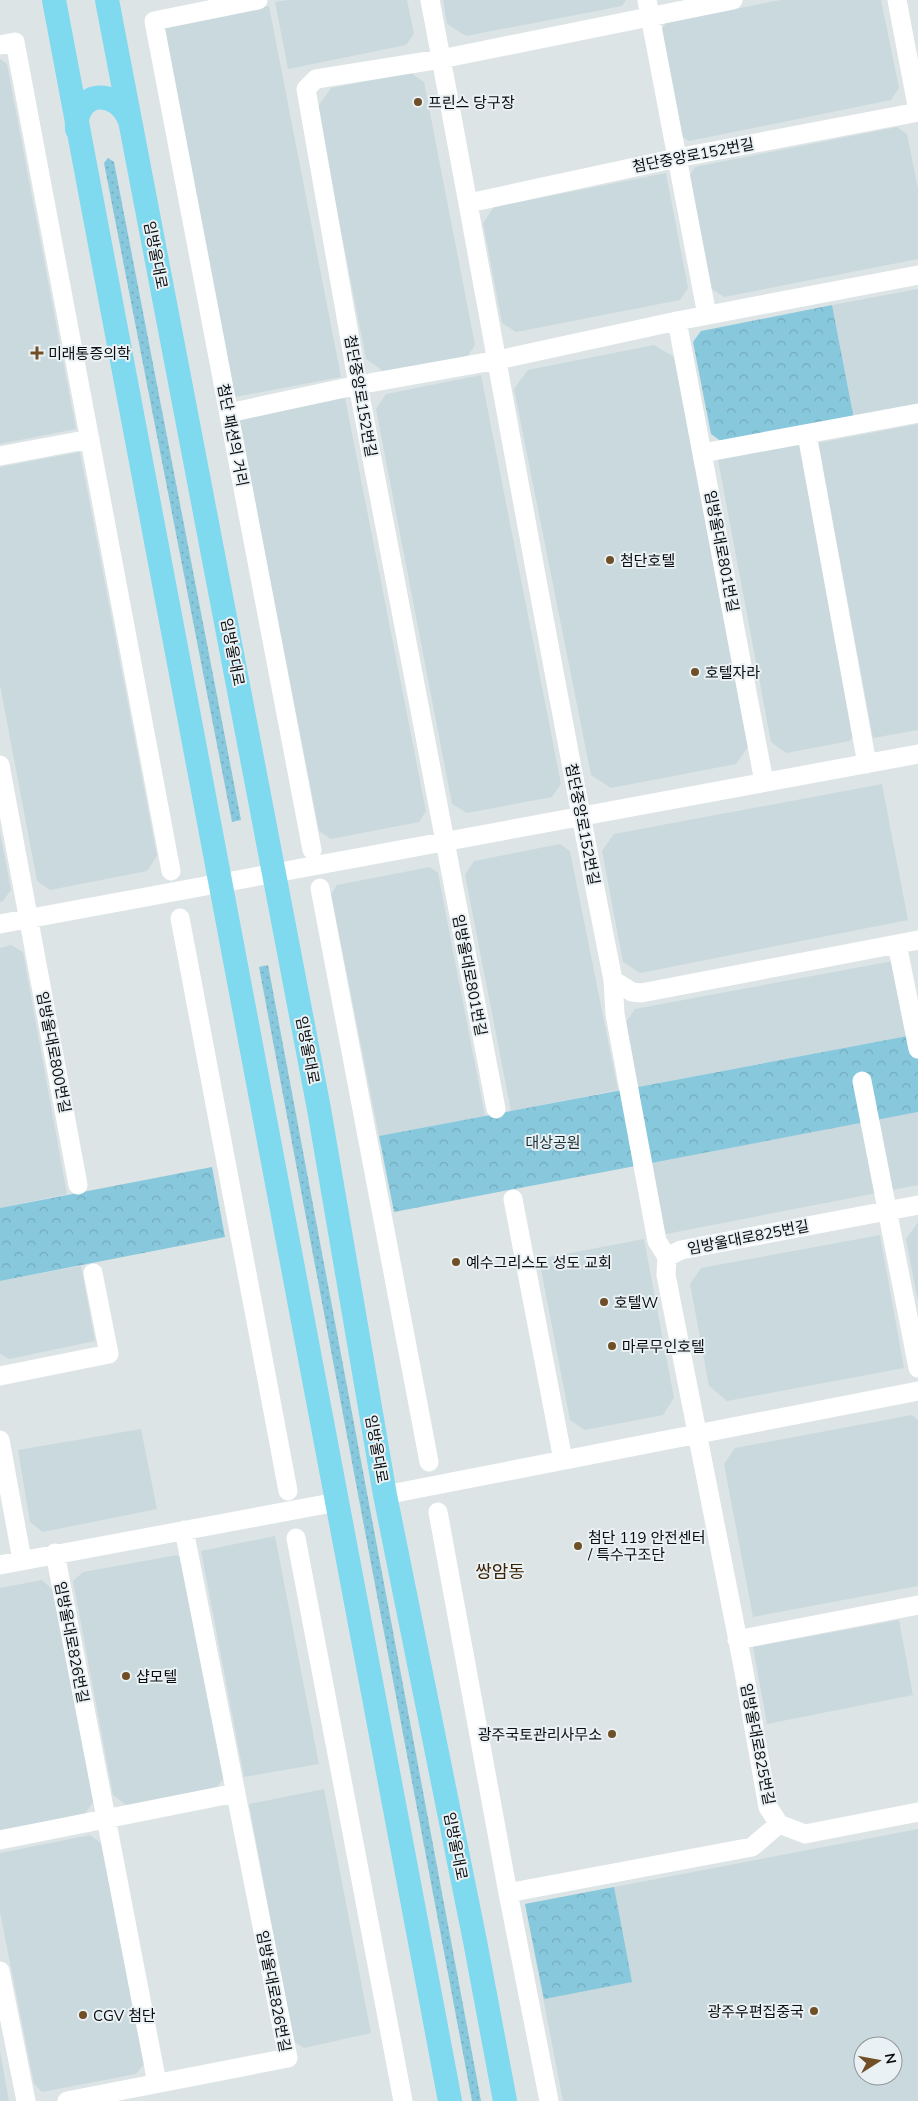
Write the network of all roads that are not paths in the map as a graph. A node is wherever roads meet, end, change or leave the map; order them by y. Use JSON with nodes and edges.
{"nodes":[{"id":1,"x":54,"y":0,"type":"edge"},
{"id":2,"x":107,"y":0,"type":"edge"},
{"id":3,"x":258,"y":0,"type":"edge"},
{"id":4,"x":430,"y":0,"type":"edge"},
{"id":5,"x":733,"y":0,"type":"edge"},
{"id":6,"x":897,"y":0,"type":"edge"},
{"id":7,"x":648,"y":8,"type":"edge"},
{"id":8,"x":0,"y":45,"type":"edge"},
{"id":9,"x":441,"y":59,"type":"junction"},
{"id":10,"x":918,"y":112,"type":"edge"},
{"id":11,"x":131,"y":125,"type":"junction"},
{"id":12,"x":78,"y":133,"type":"junction"},
{"id":13,"x":677,"y":158,"type":"junction"},
{"id":14,"x":468,"y":203,"type":"junction"},
{"id":15,"x":918,"y":275,"type":"edge"},
{"id":16,"x":706,"y":315,"type":"junction"},
{"id":17,"x":677,"y":321,"type":"junction"},
{"id":18,"x":498,"y":360,"type":"junction"},
{"id":19,"x":358,"y":385,"type":"junction"},
{"id":20,"x":229,"y":413,"type":"junction"},
{"id":21,"x":918,"y":413,"type":"edge"},
{"id":22,"x":807,"y":434,"type":"junction"},
{"id":23,"x":90,"y":439,"type":"junction"},
{"id":24,"x":703,"y":453,"type":"junction"},
{"id":25,"x":0,"y":456,"type":"edge"},
{"id":26,"x":918,"y":754,"type":"edge"},
{"id":27,"x":0,"y":764,"type":"edge"},
{"id":28,"x":867,"y":764,"type":"junction"},
{"id":29,"x":764,"y":782,"type":"junction"},
{"id":30,"x":581,"y":817,"type":"junction"},
{"id":31,"x":445,"y":841,"type":"junction"},
{"id":32,"x":312,"y":850,"type":"dead end"},
{"id":33,"x":171,"y":871,"type":"dead end"},
{"id":34,"x":275,"y":872,"type":"junction"},
{"id":35,"x":221,"y":882,"type":"junction"},
{"id":36,"x":320,"y":888,"type":"dead end"},
{"id":37,"x":180,"y":918,"type":"dead end"},
{"id":38,"x":29,"y":919,"type":"junction"},
{"id":39,"x":0,"y":924,"type":"edge"},
{"id":40,"x":918,"y":940,"type":"edge"},
{"id":41,"x":897,"y":944,"type":"junction"},
{"id":42,"x":613,"y":980,"type":"junction"},
{"id":43,"x":918,"y":1049,"type":"edge"},
{"id":44,"x":862,"y":1081,"type":"dead end"},
{"id":45,"x":496,"y":1109,"type":"dead end"},
{"id":46,"x":78,"y":1185,"type":"dead end"},
{"id":47,"x":513,"y":1199,"type":"dead end"},
{"id":48,"x":918,"y":1204,"type":"edge"},
{"id":49,"x":887,"y":1210,"type":"junction"},
{"id":50,"x":667,"y":1257,"type":"junction"},
{"id":51,"x":93,"y":1274,"type":"dead end"},
{"id":52,"x":918,"y":1368,"type":"edge"},
{"id":53,"x":0,"y":1376,"type":"edge"},
{"id":54,"x":918,"y":1391,"type":"edge"},
{"id":55,"x":698,"y":1433,"type":"junction"},
{"id":56,"x":0,"y":1440,"type":"edge"},
{"id":57,"x":563,"y":1460,"type":"junction"},
{"id":58,"x":429,"y":1462,"type":"dead end"},
{"id":59,"x":288,"y":1491,"type":"dead end"},
{"id":60,"x":385,"y":1495,"type":"junction"},
{"id":61,"x":337,"y":1502,"type":"junction"},
{"id":62,"x":438,"y":1512,"type":"dead end"},
{"id":63,"x":184,"y":1530,"type":"junction"},
{"id":64,"x":296,"y":1538,"type":"dead end"},
{"id":65,"x":55,"y":1553,"type":"junction"},
{"id":66,"x":22,"y":1560,"type":"junction"},
{"id":67,"x":0,"y":1565,"type":"edge"},
{"id":68,"x":918,"y":1605,"type":"edge"},
{"id":69,"x":737,"y":1640,"type":"junction"},
{"id":70,"x":236,"y":1793,"type":"junction"},
{"id":71,"x":918,"y":1812,"type":"edge"},
{"id":72,"x":107,"y":1819,"type":"junction"},
{"id":73,"x":779,"y":1824,"type":"junction"},
{"id":74,"x":0,"y":1840,"type":"edge"},
{"id":75,"x":508,"y":1893,"type":"junction"},
{"id":76,"x":0,"y":1971,"type":"edge"},
{"id":77,"x":157,"y":2083,"type":"junction"},
{"id":78,"x":26,"y":2101,"type":"edge"},
{"id":79,"x":67,"y":2101,"type":"edge"},
{"id":80,"x":402,"y":2101,"type":"edge"},
{"id":81,"x":450,"y":2101,"type":"edge"},
{"id":82,"x":505,"y":2101,"type":"edge"},
{"id":83,"x":549,"y":2101,"type":"edge"}],
"edges":[{"from":1,"to":12,"type":"main road"},
{"from":2,"to":11,"type":"main road","name":"임방울대로"},
{"from":3,"to":20,"type":"street","name":"첨단 패션의 거리"},
{"from":4,"to":9,"type":"street","name":"첨단중앙로152번길"},
{"from":5,"to":7,"type":"street","name":"첨단중앙로152번길"},
{"from":6,"to":10,"type":"street"},
{"from":7,"to":9,"type":"street","name":"첨단중앙로152번길"},
{"from":7,"to":13,"type":"street"},
{"from":8,"to":23,"type":"street"},
{"from":9,"to":14,"type":"street","name":"첨단중앙로152번길"},
{"from":9,"to":19,"type":"street","name":"첨단중앙로152번길"},
{"from":10,"to":13,"type":"street","name":"첨단중앙로152번길"},
{"from":11,"to":12,"type":"main road"},
{"from":11,"to":34,"type":"main road","name":"임방울대로"},
{"from":12,"to":35,"type":"main road"},
{"from":13,"to":14,"type":"street","name":"첨단중앙로152번길"},
{"from":13,"to":16,"type":"street"},
{"from":14,"to":18,"type":"street","name":"첨단중앙로152번길"},
{"from":15,"to":16,"type":"street"},
{"from":16,"to":17,"type":"street"},
{"from":17,"to":18,"type":"street"},
{"from":17,"to":24,"type":"street","name":"임방울대로801번길"},
{"from":18,"to":19,"type":"street"},
{"from":18,"to":30,"type":"street","name":"첨단중앙로152번길"},
{"from":19,"to":20,"type":"street"},
{"from":19,"to":31,"type":"street","name":"첨단중앙로152번길"},
{"from":20,"to":32,"type":"street","name":"첨단 패션의 거리"},
{"from":21,"to":22,"type":"street"},
{"from":22,"to":24,"type":"street"},
{"from":22,"to":28,"type":"street"},
{"from":23,"to":25,"type":"street"},
{"from":23,"to":33,"type":"street"},
{"from":24,"to":29,"type":"street","name":"임방울대로801번길"},
{"from":26,"to":28,"type":"street"},
{"from":27,"to":38,"type":"street","name":"임방울대로800번길"},
{"from":28,"to":29,"type":"street"},
{"from":29,"to":30,"type":"street"},
{"from":30,"to":31,"type":"street"},
{"from":30,"to":42,"type":"street","name":"첨단중앙로152번길"},
{"from":31,"to":34,"type":"street"},
{"from":31,"to":45,"type":"street","name":"임방울대로801번길"},
{"from":34,"to":35,"type":"street"},
{"from":34,"to":60,"type":"main road","name":"임방울대로"},
{"from":35,"to":38,"type":"street"},
{"from":35,"to":61,"type":"main road"},
{"from":36,"to":58,"type":"street"},
{"from":37,"to":59,"type":"street"},
{"from":38,"to":39,"type":"street"},
{"from":38,"to":46,"type":"street","name":"임방울대로800번길"},
{"from":40,"to":41,"type":"street"},
{"from":41,"to":42,"type":"street"},
{"from":41,"to":43,"type":"street"},
{"from":42,"to":50,"type":"street","name":"첨단중앙로152번길"},
{"from":44,"to":49,"type":"street"},
{"from":47,"to":57,"type":"street"},
{"from":48,"to":49,"type":"street","name":"임방울대로825번길"},
{"from":49,"to":50,"type":"street","name":"임방울대로825번길"},
{"from":49,"to":52,"type":"street"},
{"from":50,"to":55,"type":"street","name":"임방울대로825번길"},
{"from":51,"to":53,"type":"street"},
{"from":54,"to":55,"type":"street"},
{"from":55,"to":57,"type":"street"},
{"from":55,"to":69,"type":"street","name":"임방울대로825번길"},
{"from":56,"to":66,"type":"street"},
{"from":57,"to":60,"type":"street"},
{"from":60,"to":82,"type":"main road","name":"임방울대로"},
{"from":61,"to":63,"type":"street"},
{"from":61,"to":81,"type":"main road"},
{"from":62,"to":75,"type":"street"},
{"from":63,"to":65,"type":"street"},
{"from":63,"to":70,"type":"street","name":"임방울대로826번길"},
{"from":64,"to":80,"type":"street"},
{"from":65,"to":66,"type":"street"},
{"from":65,"to":72,"type":"street","name":"임방울대로826번길"},
{"from":66,"to":67,"type":"street"},
{"from":68,"to":69,"type":"street"},
{"from":69,"to":73,"type":"street","name":"임방울대로825번길"},
{"from":70,"to":72,"type":"street"},
{"from":70,"to":77,"type":"street","name":"임방울대로826번길"},
{"from":71,"to":73,"type":"street","name":"임방울대로825번길"},
{"from":72,"to":74,"type":"street"},
{"from":72,"to":77,"type":"street","name":"임방울대로826번길"},
{"from":73,"to":75,"type":"street"},
{"from":75,"to":83,"type":"street"},
{"from":76,"to":78,"type":"street"},
{"from":77,"to":79,"type":"street","name":"임방울대로826번길"}]}
